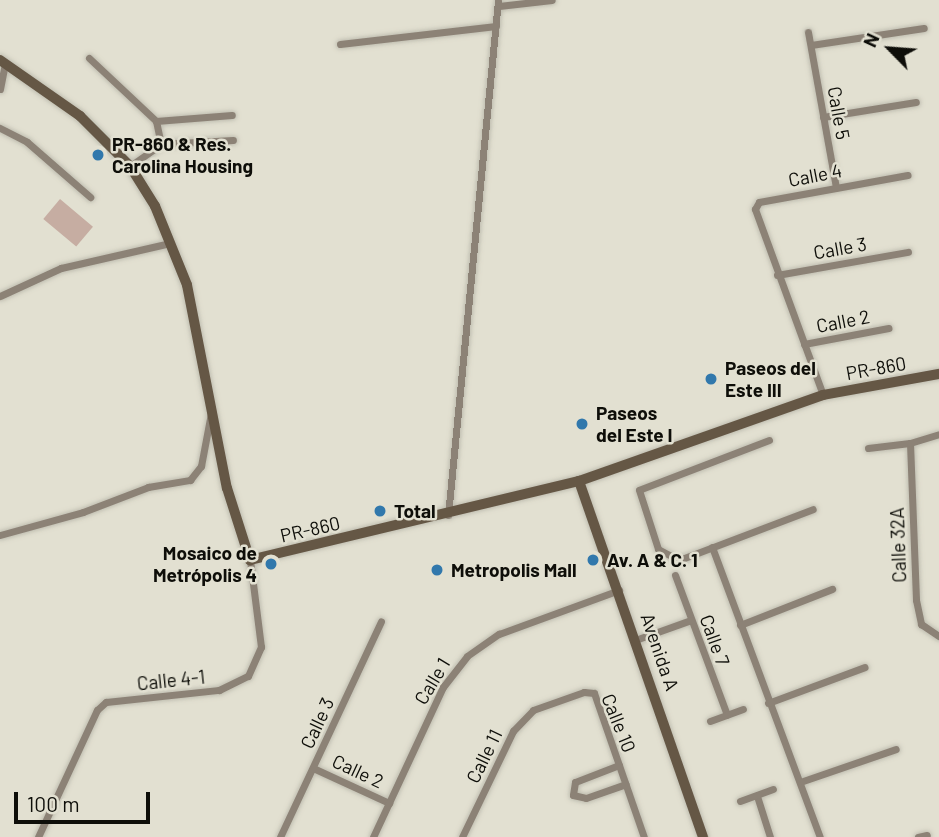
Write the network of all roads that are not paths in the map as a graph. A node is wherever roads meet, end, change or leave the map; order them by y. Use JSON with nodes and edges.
{"nodes":[{"id":1,"x":552,"y":0,"type":"edge"},
{"id":2,"x":499,"y":3,"type":"edge"},
{"id":3,"x":496,"y":26,"type":"junction"},
{"id":4,"x":924,"y":28,"type":"dead end"},
{"id":5,"x":808,"y":32,"type":"dead end"},
{"id":6,"x":340,"y":44,"type":"dead end"},
{"id":7,"x":811,"y":45,"type":"junction"},
{"id":8,"x":89,"y":58,"type":"dead end"},
{"id":9,"x":3,"y":62,"type":"edge"},
{"id":10,"x":0,"y":89,"type":"edge"},
{"id":11,"x":916,"y":102,"type":"dead end"},
{"id":12,"x":232,"y":115,"type":"dead end"},
{"id":13,"x":823,"y":117,"type":"junction"},
{"id":14,"x":156,"y":121,"type":"junction"},
{"id":15,"x":0,"y":128,"type":"edge"},
{"id":16,"x":233,"y":140,"type":"dead end"},
{"id":17,"x":161,"y":144,"type":"junction"},
{"id":18,"x":130,"y":166,"type":"junction"},
{"id":19,"x":908,"y":175,"type":"dead end"},
{"id":20,"x":836,"y":187,"type":"junction"},
{"id":21,"x":90,"y":197,"type":"dead end"},
{"id":22,"x":170,"y":243,"type":"junction"},
{"id":23,"x":908,"y":252,"type":"dead end"},
{"id":24,"x":777,"y":275,"type":"junction"},
{"id":25,"x":0,"y":296,"type":"edge"},
{"id":26,"x":889,"y":328,"type":"dead end"},
{"id":27,"x":804,"y":344,"type":"junction"},
{"id":28,"x":939,"y":374,"type":"edge"},
{"id":29,"x":823,"y":396,"type":"junction"},
{"id":30,"x":211,"y":412,"type":"junction"},
{"id":31,"x":939,"y":434,"type":"edge"},
{"id":32,"x":769,"y":440,"type":"dead end"},
{"id":33,"x":910,"y":443,"type":"junction"},
{"id":34,"x":868,"y":448,"type":"dead end"},
{"id":35,"x":579,"y":481,"type":"junction"},
{"id":36,"x":813,"y":509,"type":"dead end"},
{"id":37,"x":448,"y":516,"type":"junction"},
{"id":38,"x":0,"y":536,"type":"edge"},
{"id":39,"x":712,"y":547,"type":"junction"},
{"id":40,"x":250,"y":560,"type":"junction"},
{"id":41,"x":675,"y":575,"type":"dead end"},
{"id":42,"x":619,"y":589,"type":"junction"},
{"id":43,"x":832,"y":589,"type":"dead end"},
{"id":44,"x":691,"y":620,"type":"junction"},
{"id":45,"x":381,"y":621,"type":"dead end"},
{"id":46,"x":740,"y":625,"type":"junction"},
{"id":47,"x":939,"y":636,"type":"edge"},
{"id":48,"x":638,"y":639,"type":"junction"},
{"id":49,"x":864,"y":667,"type":"dead end"},
{"id":50,"x":589,"y":692,"type":"joint"},
{"id":51,"x":768,"y":703,"type":"junction"},
{"id":52,"x":743,"y":709,"type":"dead end"},
{"id":53,"x":727,"y":715,"type":"junction"},
{"id":54,"x":710,"y":721,"type":"dead end"},
{"id":55,"x":896,"y":749,"type":"dead end"},
{"id":56,"x":619,"y":765,"type":"junction"},
{"id":57,"x":313,"y":768,"type":"junction"},
{"id":58,"x":803,"y":781,"type":"junction"},
{"id":59,"x":626,"y":784,"type":"junction"},
{"id":60,"x":773,"y":789,"type":"dead end"},
{"id":61,"x":757,"y":796,"type":"junction"},
{"id":62,"x":740,"y":801,"type":"dead end"},
{"id":63,"x":389,"y":803,"type":"junction"},
{"id":64,"x":927,"y":835,"type":"dead end"},
{"id":65,"x":38,"y":837,"type":"edge"},
{"id":66,"x":280,"y":837,"type":"edge"},
{"id":67,"x":373,"y":837,"type":"edge"},
{"id":68,"x":462,"y":837,"type":"edge"},
{"id":69,"x":644,"y":837,"type":"edge"},
{"id":70,"x":704,"y":837,"type":"edge"},
{"id":71,"x":769,"y":837,"type":"edge"},
{"id":72,"x":820,"y":837,"type":"edge"},
{"id":73,"x":918,"y":837,"type":"edge"}],
"edges":[{"from":1,"to":2,"type":"street"},
{"from":2,"to":3,"type":"street"},
{"from":3,"to":6,"type":"street"},
{"from":3,"to":37,"type":"street"},
{"from":4,"to":7,"type":"street"},
{"from":5,"to":7,"type":"street","name":"Calle 5"},
{"from":7,"to":13,"type":"street","name":"Calle 5"},
{"from":8,"to":14,"type":"street"},
{"from":9,"to":10,"type":"street"},
{"from":9,"to":18,"type":"street"},
{"from":11,"to":13,"type":"street"},
{"from":12,"to":14,"type":"street"},
{"from":13,"to":20,"type":"street","name":"Calle 5"},
{"from":14,"to":17,"type":"street"},
{"from":15,"to":21,"type":"street"},
{"from":16,"to":17,"type":"street"},
{"from":17,"to":18,"type":"street"},
{"from":18,"to":22,"type":"street"},
{"from":19,"to":20,"type":"street","name":"Calle 4"},
{"from":20,"to":24,"type":"street","name":"Calle 4"},
{"from":22,"to":25,"type":"street"},
{"from":22,"to":30,"type":"street"},
{"from":23,"to":24,"type":"street","name":"Calle 3"},
{"from":24,"to":27,"type":"street"},
{"from":26,"to":27,"type":"street","name":"Calle 2"},
{"from":27,"to":29,"type":"street"},
{"from":28,"to":29,"type":"street","name":"PR-860","number":"PR-860"},
{"from":29,"to":35,"type":"street","name":"PR-860","number":"PR-860"},
{"from":30,"to":38,"type":"street"},
{"from":30,"to":40,"type":"street"},
{"from":31,"to":33,"type":"street"},
{"from":32,"to":39,"type":"street"},
{"from":33,"to":34,"type":"street"},
{"from":33,"to":47,"type":"street","name":"Calle 32A"},
{"from":35,"to":37,"type":"street","name":"PR-860","number":"PR-860"},
{"from":35,"to":42,"type":"street","name":"Avenida A"},
{"from":36,"to":39,"type":"street"},
{"from":37,"to":40,"type":"street","name":"PR-860","number":"PR-860"},
{"from":39,"to":46,"type":"street"},
{"from":40,"to":65,"type":"street","name":"Calle 4-1"},
{"from":41,"to":44,"type":"street","name":"Calle 7"},
{"from":42,"to":48,"type":"street","name":"Avenida A"},
{"from":42,"to":63,"type":"street","name":"Calle 1"},
{"from":43,"to":46,"type":"street"},
{"from":44,"to":48,"type":"street"},
{"from":44,"to":53,"type":"street","name":"Calle 7"},
{"from":45,"to":57,"type":"street","name":"Calle 3"},
{"from":46,"to":51,"type":"street"},
{"from":48,"to":70,"type":"street","name":"Avenida A"},
{"from":49,"to":51,"type":"street"},
{"from":50,"to":56,"type":"street","name":"Calle 10"},
{"from":50,"to":68,"type":"street","name":"Calle 11"},
{"from":51,"to":58,"type":"street"},
{"from":52,"to":53,"type":"street"},
{"from":53,"to":54,"type":"street"},
{"from":55,"to":58,"type":"street"},
{"from":56,"to":59,"type":"street","name":"Calle 10"},
{"from":56,"to":59,"type":"street","name":"Calle 10"},
{"from":57,"to":63,"type":"street","name":"Calle 2"},
{"from":57,"to":66,"type":"street","name":"Calle 3"},
{"from":58,"to":72,"type":"street"},
{"from":59,"to":69,"type":"street","name":"Calle 10"},
{"from":60,"to":61,"type":"street"},
{"from":61,"to":62,"type":"street"},
{"from":61,"to":71,"type":"street"},
{"from":63,"to":67,"type":"street","name":"Calle 1"},
{"from":64,"to":73,"type":"street"}]}
